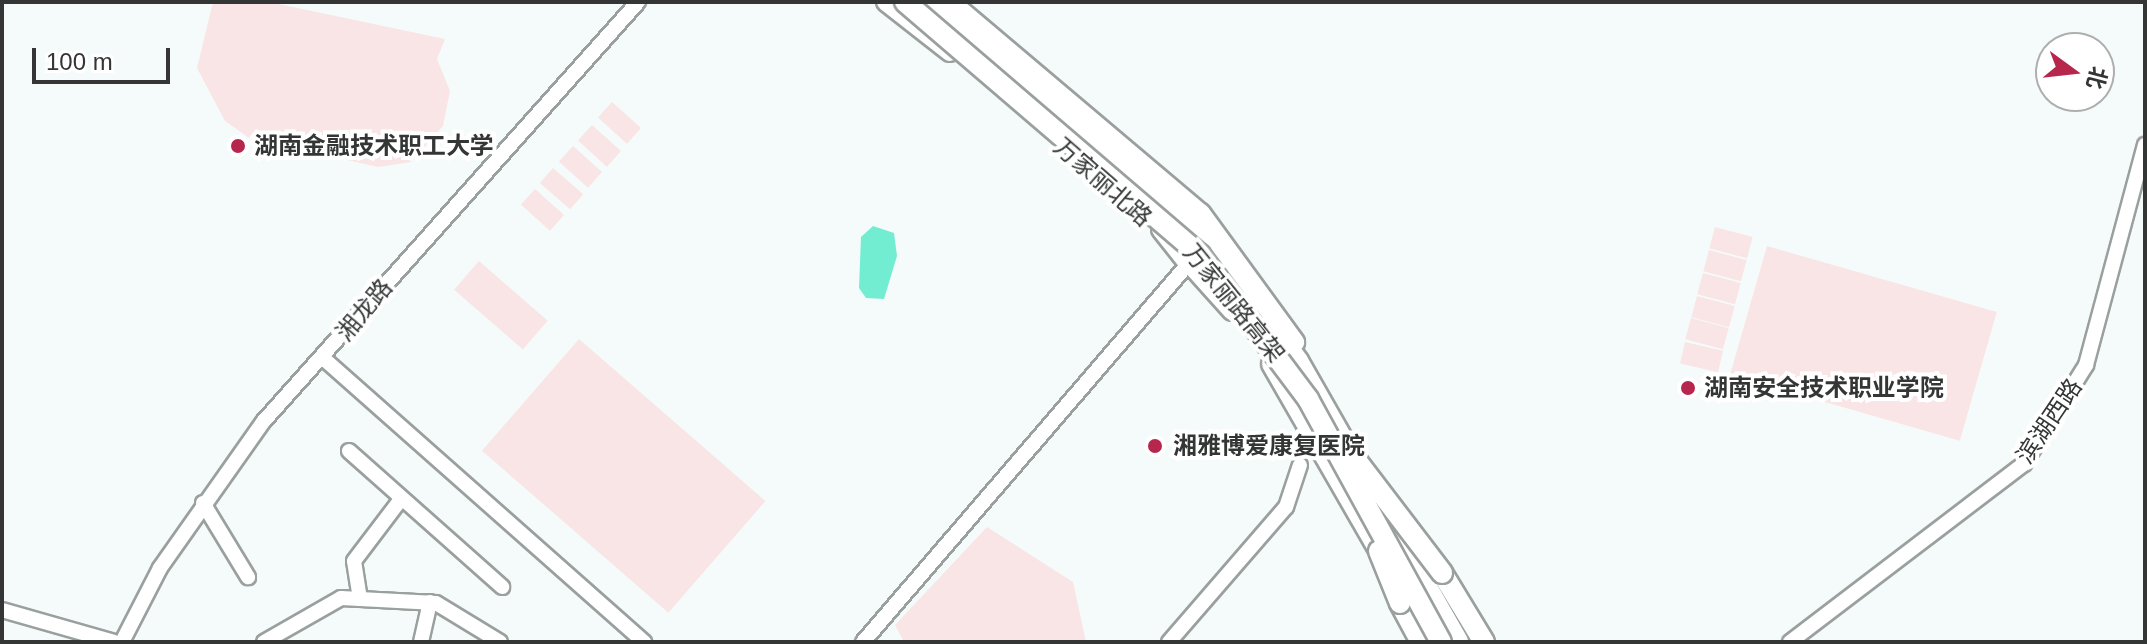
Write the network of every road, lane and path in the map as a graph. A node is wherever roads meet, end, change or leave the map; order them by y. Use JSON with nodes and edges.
{"nodes":[{"id":1,"x":638,"y":2,"type":"edge"},
{"id":2,"x":886,"y":2,"type":"edge"},
{"id":3,"x":899,"y":2,"type":"edge"},
{"id":4,"x":905,"y":2,"type":"edge"},
{"id":5,"x":927,"y":2,"type":"edge"},
{"id":6,"x":951,"y":2,"type":"edge"},
{"id":7,"x":2145,"y":145,"type":"edge"},
{"id":8,"x":1189,"y":263,"type":"junction"},
{"id":9,"x":323,"y":358,"type":"junction"},
{"id":10,"x":349,"y":451,"type":"dead end"},
{"id":11,"x":1348,"y":459,"type":"junction"},
{"id":12,"x":1300,"y":465,"type":"dead end"},
{"id":13,"x":401,"y":499,"type":"junction"},
{"id":14,"x":203,"y":503,"type":"junction"},
{"id":15,"x":248,"y":577,"type":"dead end"},
{"id":16,"x":502,"y":587,"type":"dead end"},
{"id":17,"x":360,"y":599,"type":"junction"},
{"id":18,"x":430,"y":602,"type":"junction"},
{"id":19,"x":2,"y":610,"type":"edge"},
{"id":20,"x":114,"y":642,"type":"edge"},
{"id":21,"x":122,"y":642,"type":"edge"},
{"id":22,"x":264,"y":642,"type":"edge"},
{"id":23,"x":421,"y":642,"type":"edge"},
{"id":24,"x":500,"y":642,"type":"edge"},
{"id":25,"x":644,"y":642,"type":"edge"},
{"id":26,"x":863,"y":642,"type":"edge"},
{"id":27,"x":1169,"y":642,"type":"edge"},
{"id":28,"x":1421,"y":642,"type":"edge"},
{"id":29,"x":1430,"y":642,"type":"edge"},
{"id":30,"x":1441,"y":642,"type":"edge"},
{"id":31,"x":1458,"y":642,"type":"edge"},
{"id":32,"x":1469,"y":642,"type":"edge"},
{"id":33,"x":1484,"y":642,"type":"edge"},
{"id":34,"x":1790,"y":642,"type":"edge"}],
"edges":[{"from":1,"to":9,"type":"street","name":"湘龙路"},
{"from":2,"to":8,"type":"main road","name":"万家丽北路"},
{"from":3,"to":8,"type":"highway","bridge":true},
{"from":4,"to":11,"type":"highway","name":"万家丽路高架","bridge":true},
{"from":5,"to":11,"type":"highway","name":"万家丽路高架"},
{"from":6,"to":32,"type":"main road","name":"万家丽北路"},
{"from":7,"to":34,"type":"street","name":"滨湖西路"},
{"from":8,"to":26,"type":"street"},
{"from":8,"to":29,"type":"main road","name":"万家丽北路"},
{"from":9,"to":14,"type":"street","name":"湘龙路"},
{"from":9,"to":25,"type":"street"},
{"from":10,"to":13,"type":"street"},
{"from":11,"to":28,"type":"highway","bridge":true},
{"from":11,"to":30,"type":"highway","name":"万家丽路高架","bridge":true},
{"from":11,"to":31,"type":"highway","name":"万家丽路高架","bridge":true},
{"from":11,"to":33,"type":"highway","bridge":true},
{"from":12,"to":27,"type":"street"},
{"from":13,"to":16,"type":"street"},
{"from":13,"to":17,"type":"street"},
{"from":14,"to":15,"type":"street"},
{"from":14,"to":21,"type":"street","name":"湘龙路"},
{"from":17,"to":18,"type":"street"},
{"from":17,"to":22,"type":"street"},
{"from":18,"to":23,"type":"street"},
{"from":18,"to":24,"type":"street"},
{"from":19,"to":20,"type":"street"}]}
